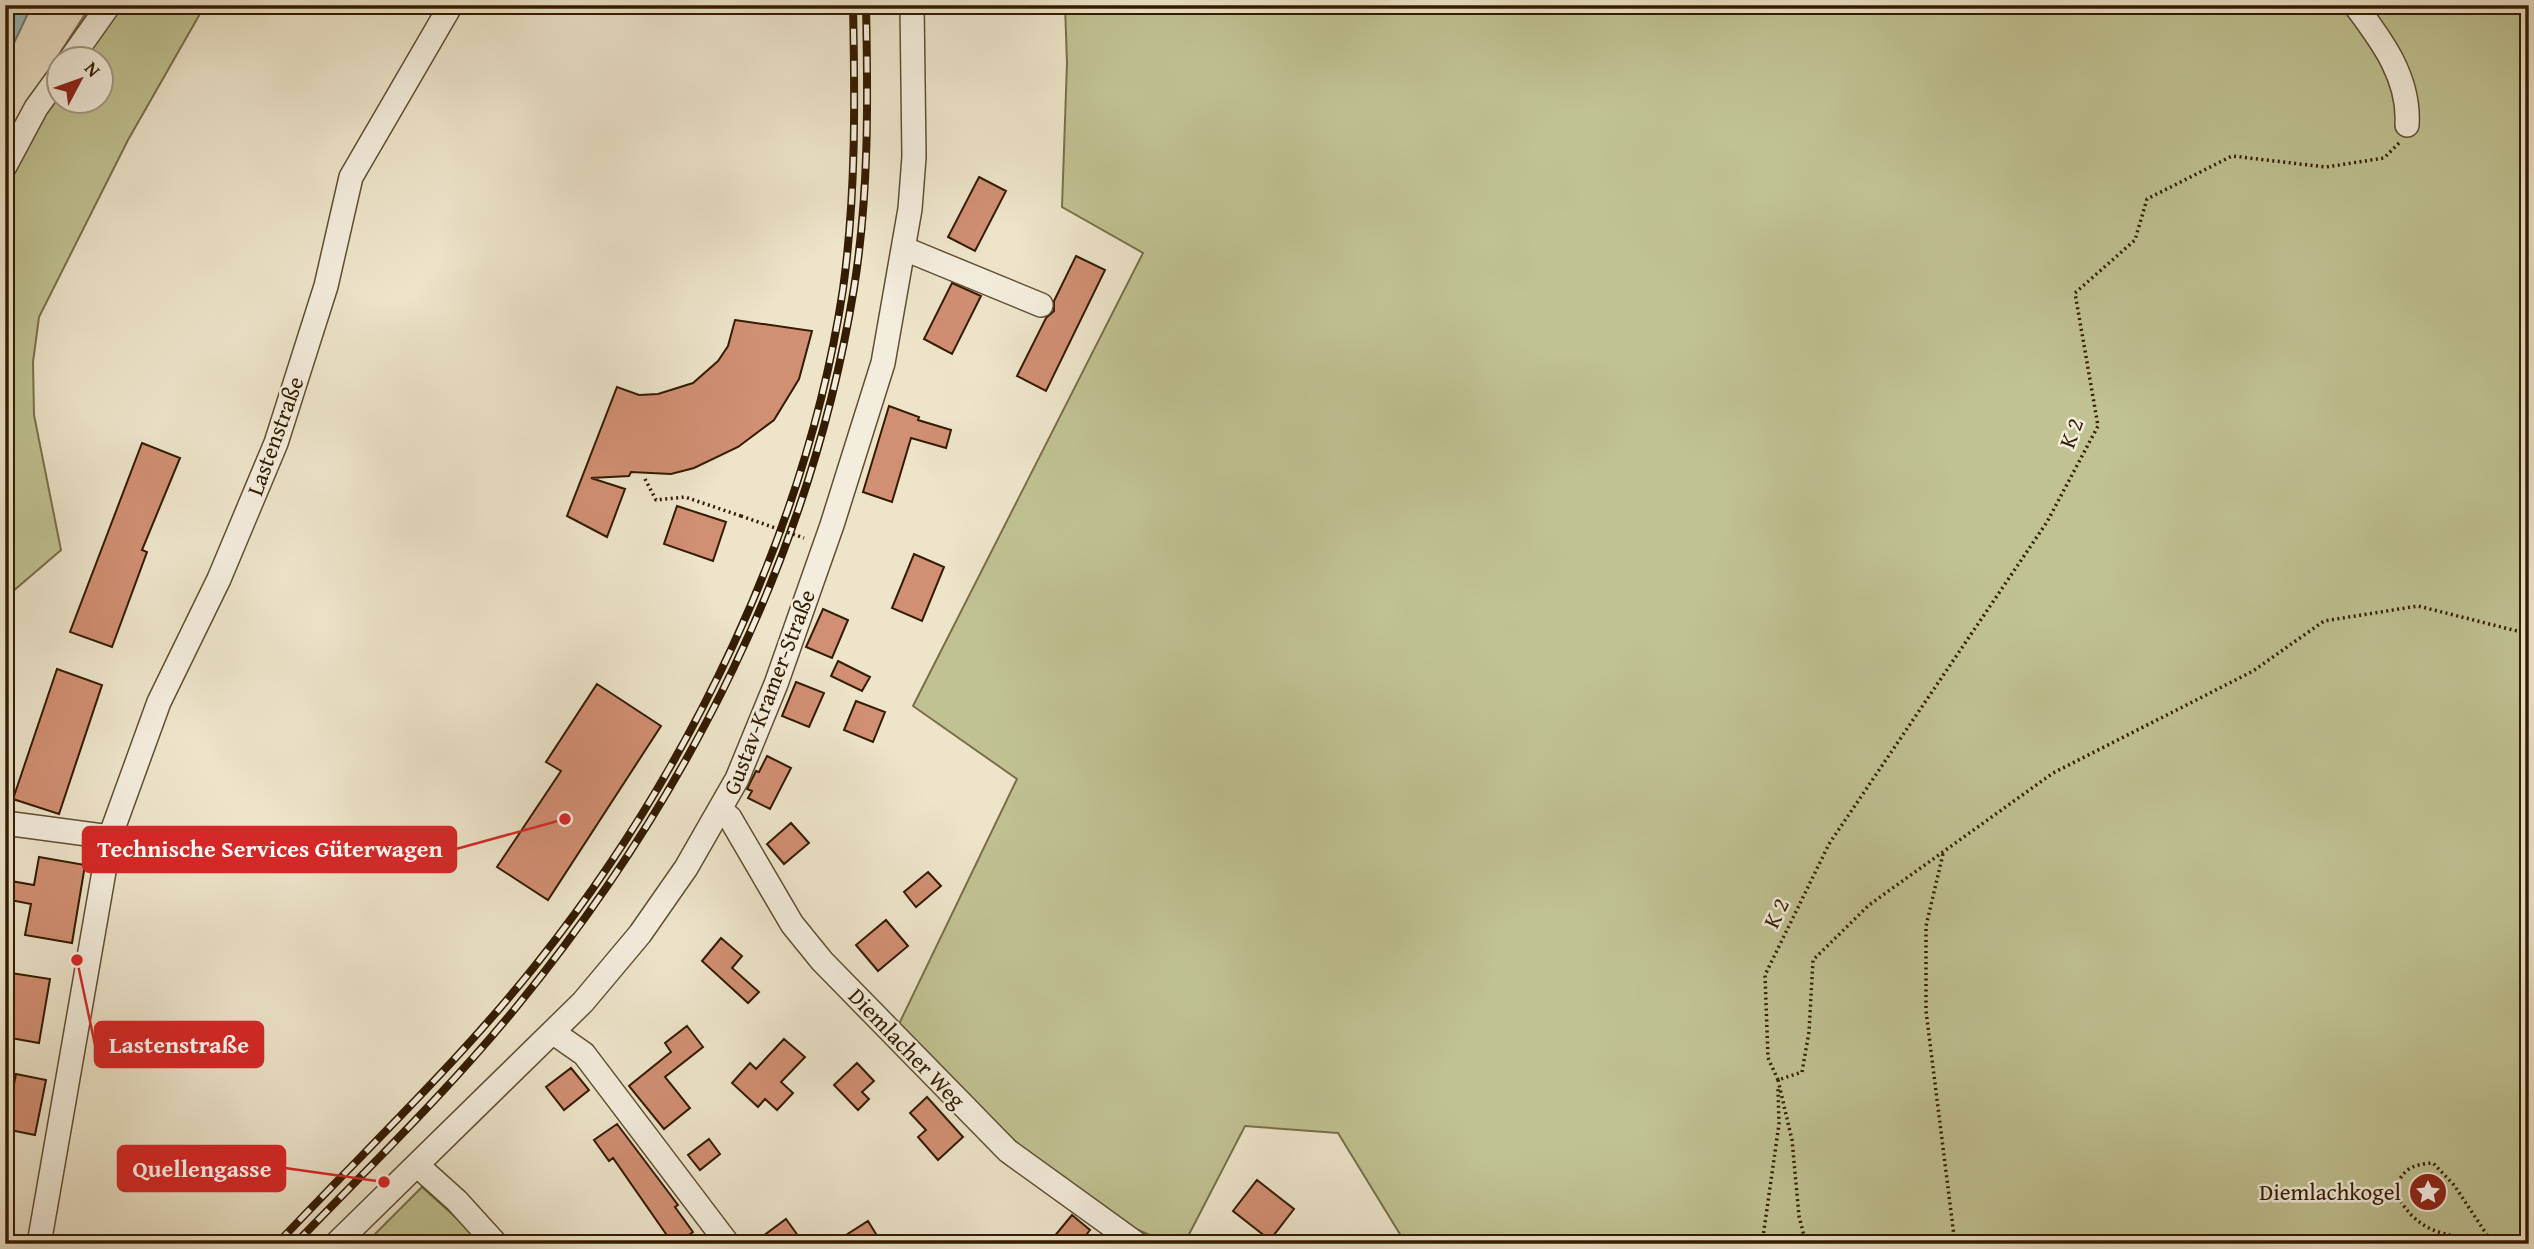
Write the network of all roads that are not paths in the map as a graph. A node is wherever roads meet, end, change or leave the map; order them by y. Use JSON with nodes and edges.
{"nodes":[{"id":1,"x":109,"y":5,"type":"edge"},
{"id":2,"x":450,"y":5,"type":"edge"},
{"id":3,"x":912,"y":5,"type":"edge"},
{"id":4,"x":2355,"y":5,"type":"edge"},
{"id":5,"x":80,"y":46,"type":"edge"},
{"id":6,"x":46,"y":94,"type":"edge"},
{"id":7,"x":2407,"y":125,"type":"road end"},
{"id":8,"x":5,"y":166,"type":"edge"},
{"id":9,"x":905,"y":249,"type":"junction"},
{"id":10,"x":1041,"y":305,"type":"dead end"},
{"id":11,"x":722,"y":811,"type":"junction"},
{"id":12,"x":11,"y":824,"type":"edge"},
{"id":13,"x":110,"y":837,"type":"junction"},
{"id":14,"x":554,"y":1033,"type":"junction"},
{"id":15,"x":418,"y":1166,"type":"junction"},
{"id":16,"x":39,"y":1244,"type":"edge"},
{"id":17,"x":336,"y":1244,"type":"edge"},
{"id":18,"x":496,"y":1244,"type":"edge"},
{"id":19,"x":728,"y":1244,"type":"edge"},
{"id":20,"x":1137,"y":1244,"type":"edge"}],
"edges":[{"from":1,"to":5,"type":"street"},
{"from":2,"to":13,"type":"street","name":"Lastenstraße"},
{"from":3,"to":9,"type":"street","name":"Gustav-Kramer-Straße"},
{"from":4,"to":7,"type":"street"},
{"from":6,"to":8,"type":"street"},
{"from":9,"to":10,"type":"street"},
{"from":9,"to":11,"type":"street","name":"Gustav-Kramer-Straße"},
{"from":11,"to":14,"type":"street","name":"Gustav-Kramer-Straße"},
{"from":11,"to":20,"type":"street","name":"Diemlacher Weg"},
{"from":12,"to":13,"type":"street"},
{"from":13,"to":16,"type":"street","name":"Lastenstraße"},
{"from":14,"to":15,"type":"street","name":"Gustav-Kramer-Straße"},
{"from":14,"to":19,"type":"street"},
{"from":15,"to":17,"type":"street","name":"Gustav-Kramer-Straße"},
{"from":15,"to":18,"type":"street"}]}
